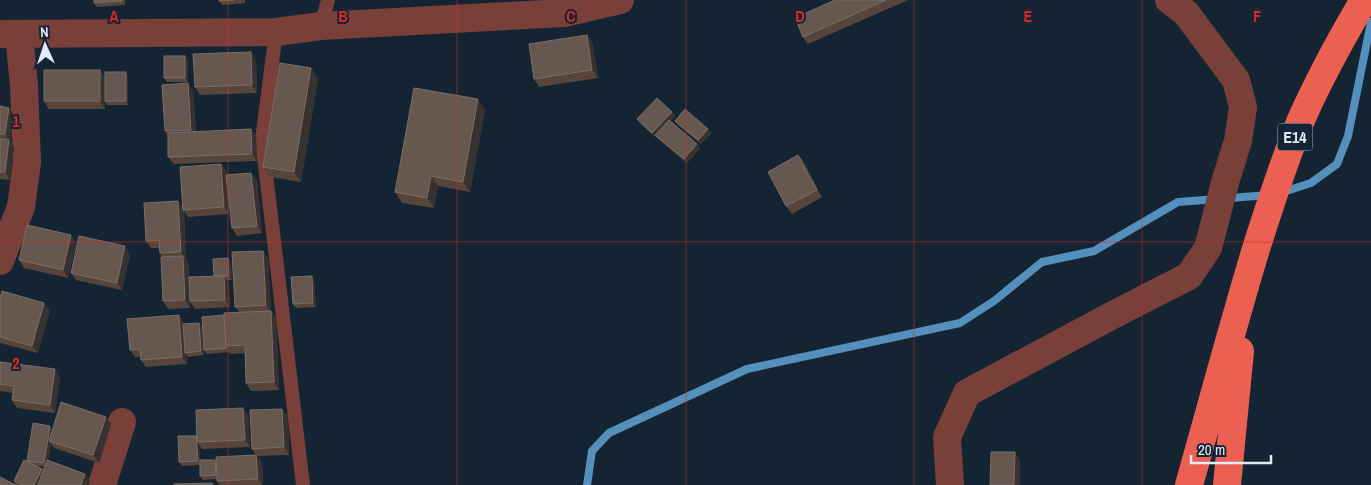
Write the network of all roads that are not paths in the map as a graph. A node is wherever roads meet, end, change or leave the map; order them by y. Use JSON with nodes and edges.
{"nodes":[{"id":1,"x":328,"y":0,"type":"edge"},
{"id":2,"x":620,"y":0,"type":"edge"},
{"id":3,"x":1169,"y":0,"type":"edge"},
{"id":4,"x":1364,"y":0,"type":"edge"},
{"id":5,"x":321,"y":26,"type":"junction"},
{"id":6,"x":276,"y":32,"type":"junction"},
{"id":7,"x":10,"y":34,"type":"edge"},
{"id":8,"x":0,"y":261,"type":"edge"},
{"id":9,"x":1246,"y":282,"type":"junction"},
{"id":10,"x":122,"y":422,"type":"dead end"},
{"id":11,"x":102,"y":485,"type":"edge"},
{"id":12,"x":303,"y":485,"type":"edge"},
{"id":13,"x":950,"y":485,"type":"edge"},
{"id":14,"x":1189,"y":485,"type":"edge"},
{"id":15,"x":1227,"y":485,"type":"edge"}],
"edges":[{"from":1,"to":5,"type":"lane"},
{"from":2,"to":5,"type":"street"},
{"from":3,"to":13,"type":"street"},
{"from":4,"to":9,"type":"highway","number":"E14"},
{"from":5,"to":6,"type":"street"},
{"from":6,"to":7,"type":"street"},
{"from":6,"to":12,"type":"lane"},
{"from":7,"to":8,"type":"street"},
{"from":9,"to":14,"type":"highway"},
{"from":9,"to":15,"type":"highway"},
{"from":10,"to":11,"type":"street"}]}
